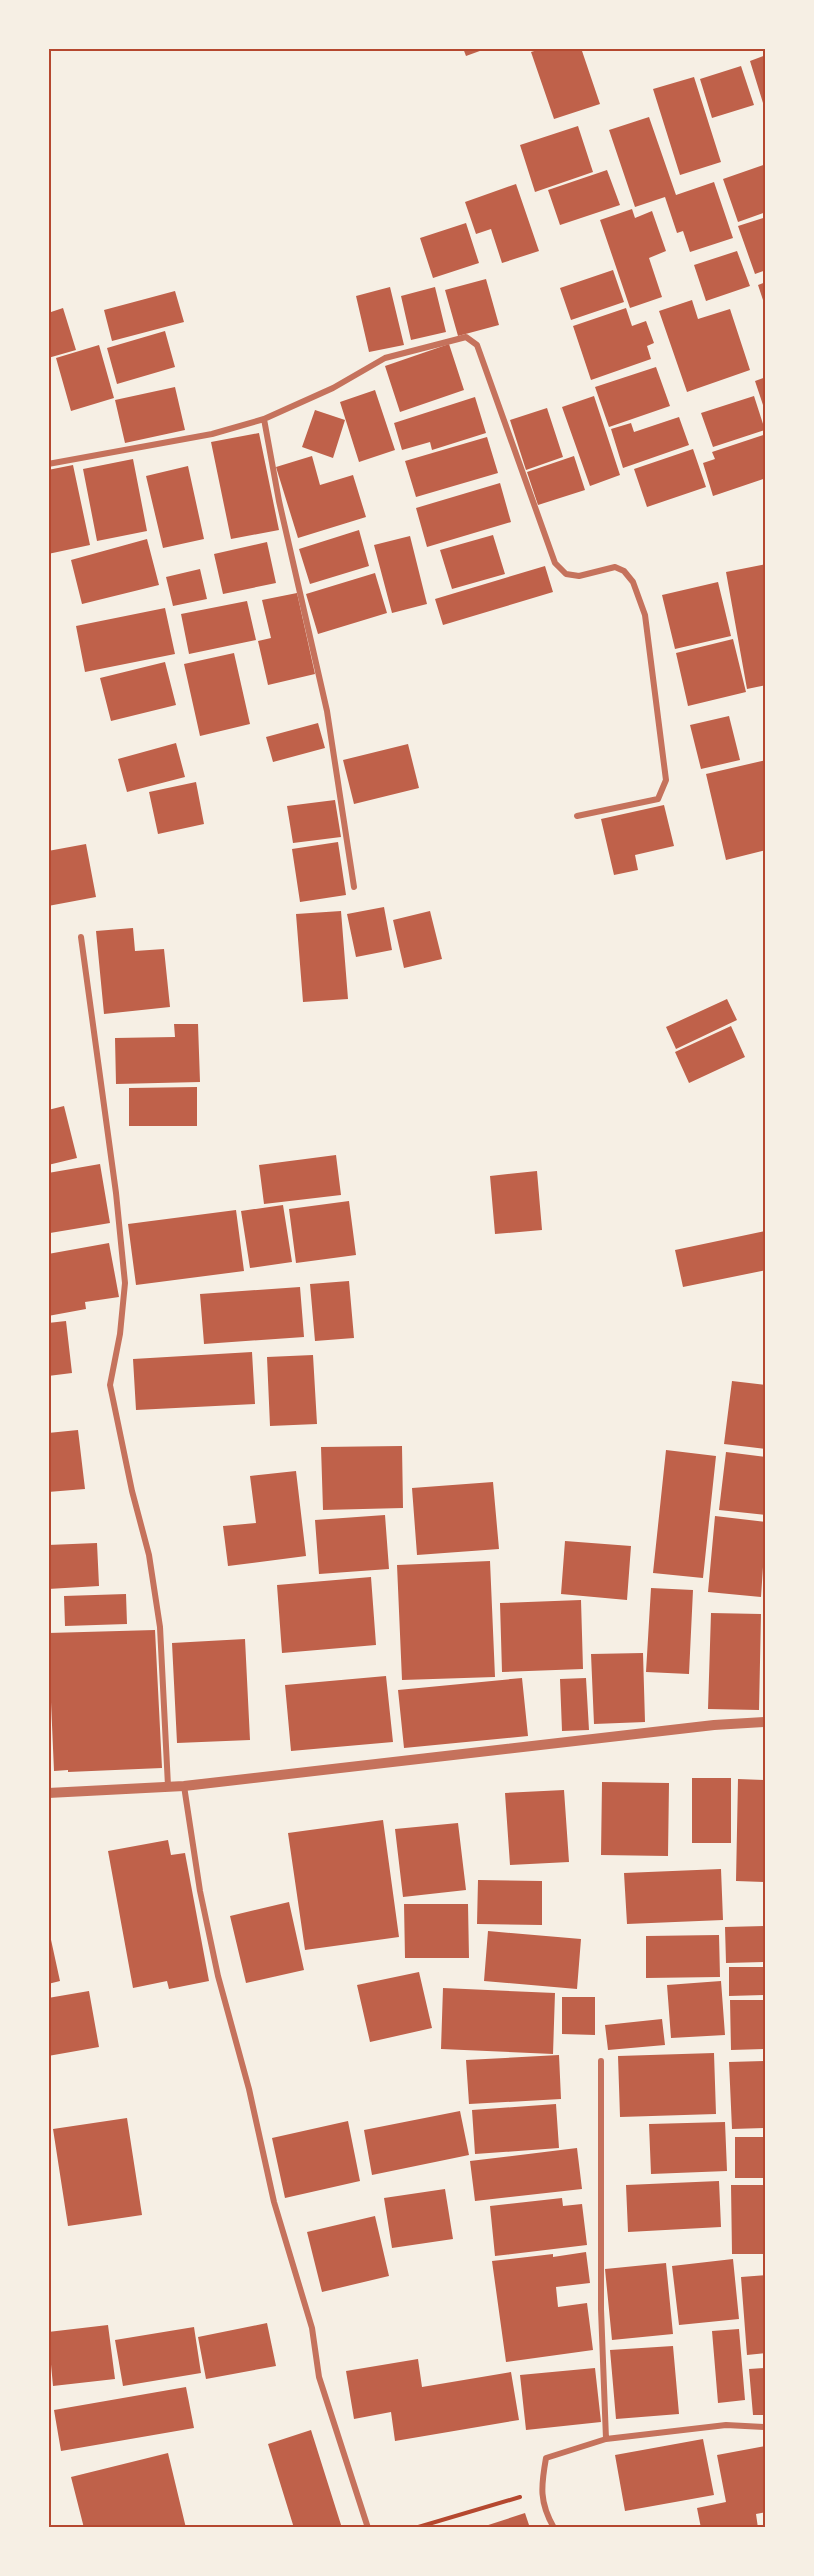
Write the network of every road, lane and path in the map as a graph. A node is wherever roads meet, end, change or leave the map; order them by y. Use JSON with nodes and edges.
{"nodes":[{"id":1,"x":264,"y":419,"type":"junction"},
{"id":2,"x":48,"y":464,"type":"edge"},
{"id":3,"x":577,"y":816,"type":"dead end"},
{"id":4,"x":354,"y":887,"type":"dead end"},
{"id":5,"x":81,"y":937,"type":"dead end"},
{"id":6,"x":766,"y":1722,"type":"edge"},
{"id":7,"x":168,"y":1786,"type":"junction"},
{"id":8,"x":184,"y":1786,"type":"junction"},
{"id":9,"x":48,"y":1793,"type":"edge"},
{"id":10,"x":601,"y":2061,"type":"dead end"},
{"id":11,"x":766,"y":2427,"type":"edge"},
{"id":12,"x":606,"y":2439,"type":"junction"},
{"id":13,"x":541,"y":2491,"type":"junction"},
{"id":14,"x":368,"y":2528,"type":"edge"},
{"id":15,"x":414,"y":2528,"type":"edge"},
{"id":16,"x":554,"y":2528,"type":"edge"}],
"edges":[{"from":1,"to":2,"type":"street"},
{"from":1,"to":3,"type":"street"},
{"from":1,"to":4,"type":"street"},
{"from":5,"to":7,"type":"street"},
{"from":6,"to":8,"type":"street"},
{"from":7,"to":8,"type":"street"},
{"from":7,"to":9,"type":"street"},
{"from":8,"to":14,"type":"street"},
{"from":10,"to":12,"type":"street"},
{"from":11,"to":12,"type":"street"},
{"from":12,"to":13,"type":"street"},
{"from":13,"to":15,"type":"path"},
{"from":13,"to":16,"type":"street"}]}
